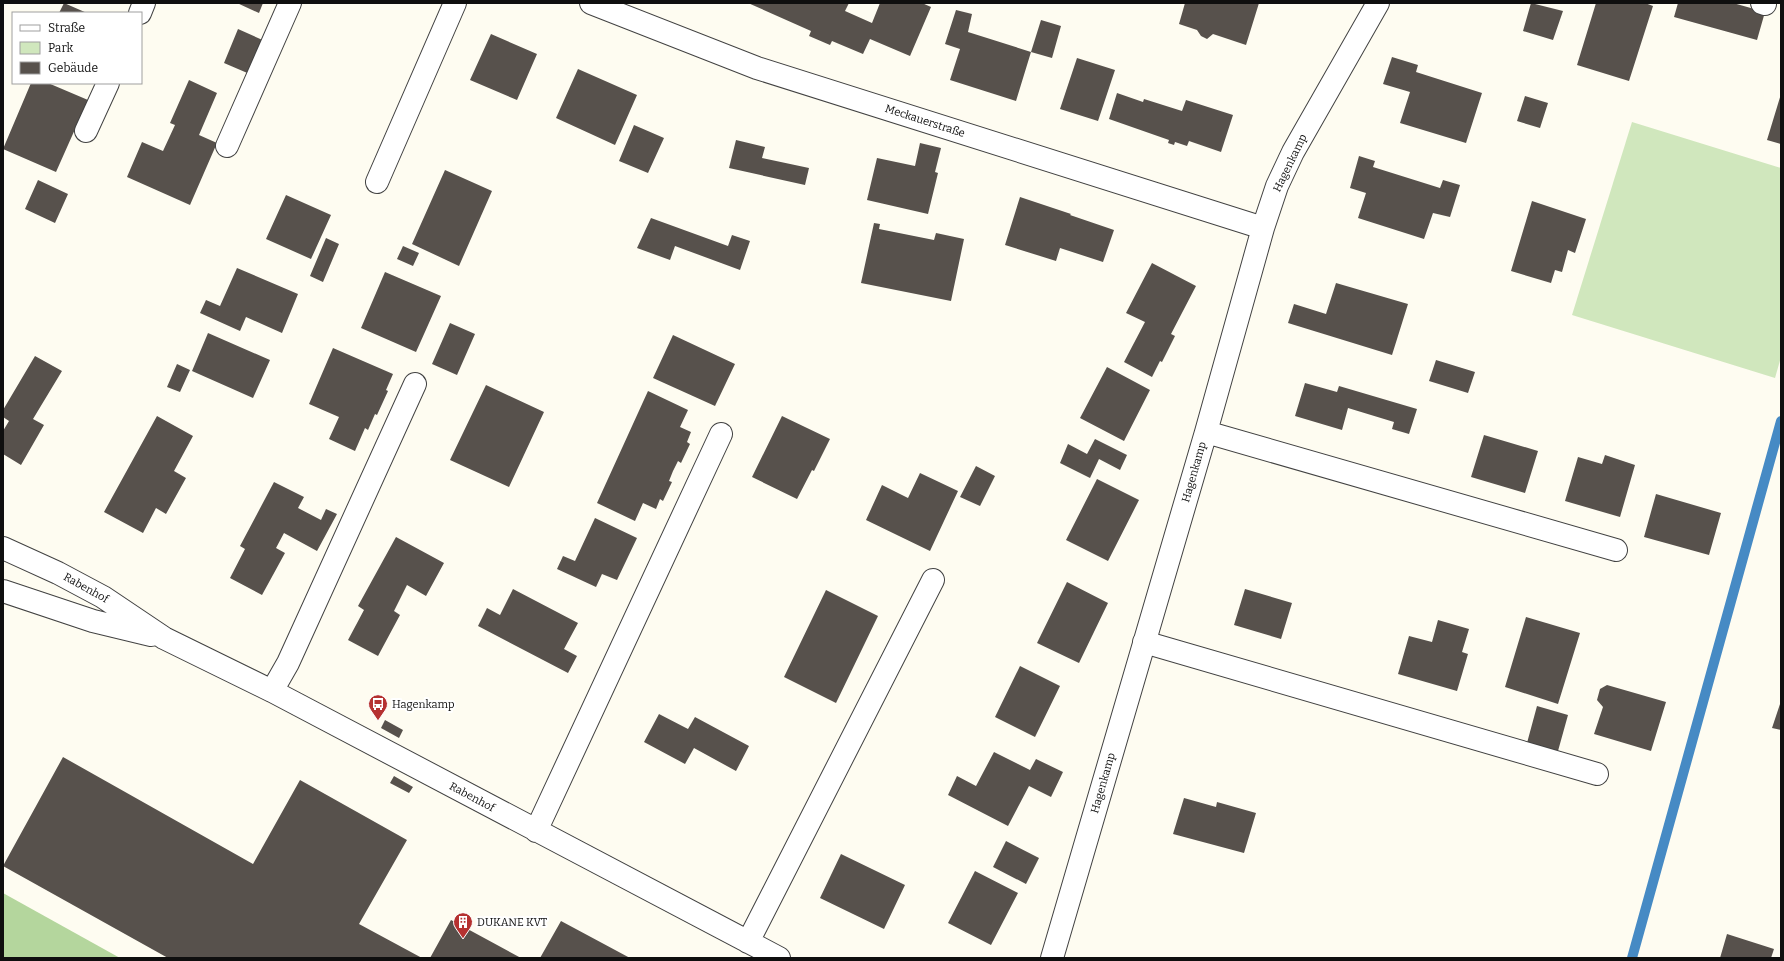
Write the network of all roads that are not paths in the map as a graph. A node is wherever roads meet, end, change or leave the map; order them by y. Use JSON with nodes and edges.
{"nodes":[{"id":1,"x":290,"y":3,"type":"edge"},
{"id":2,"x":455,"y":3,"type":"edge"},
{"id":3,"x":591,"y":3,"type":"edge"},
{"id":4,"x":1378,"y":3,"type":"edge"},
{"id":5,"x":108,"y":84,"type":"edge"},
{"id":6,"x":86,"y":131,"type":"dead end"},
{"id":7,"x":227,"y":146,"type":"dead end"},
{"id":8,"x":377,"y":182,"type":"dead end"},
{"id":9,"x":1263,"y":228,"type":"junction"},
{"id":10,"x":414,"y":384,"type":"dead end"},
{"id":11,"x":1206,"y":432,"type":"junction"},
{"id":12,"x":720,"y":434,"type":"dead end"},
{"id":13,"x":3,"y":548,"type":"edge"},
{"id":14,"x":1616,"y":550,"type":"dead end"},
{"id":15,"x":933,"y":580,"type":"dead end"},
{"id":16,"x":3,"y":591,"type":"edge"},
{"id":17,"x":164,"y":638,"type":"junction"},
{"id":18,"x":1144,"y":642,"type":"junction"},
{"id":19,"x":272,"y":691,"type":"junction"},
{"id":20,"x":1597,"y":774,"type":"dead end"},
{"id":21,"x":536,"y":831,"type":"junction"},
{"id":22,"x":748,"y":942,"type":"junction"},
{"id":23,"x":779,"y":958,"type":"edge"},
{"id":24,"x":1052,"y":958,"type":"edge"}],
"edges":[{"from":1,"to":7,"type":"street"},
{"from":2,"to":8,"type":"street"},
{"from":3,"to":9,"type":"street","name":"Meckauerstraße"},
{"from":4,"to":9,"type":"street","name":"Hagenkamp"},
{"from":5,"to":6,"type":"street"},
{"from":9,"to":11,"type":"street","name":"Hagenkamp"},
{"from":10,"to":19,"type":"street"},
{"from":11,"to":14,"type":"street"},
{"from":11,"to":18,"type":"street","name":"Hagenkamp"},
{"from":12,"to":21,"type":"street"},
{"from":13,"to":17,"type":"street","name":"Rabenhof"},
{"from":15,"to":22,"type":"street"},
{"from":16,"to":17,"type":"street","name":"Rabenhof"},
{"from":17,"to":19,"type":"street","name":"Rabenhof"},
{"from":18,"to":20,"type":"street"},
{"from":18,"to":24,"type":"street","name":"Hagenkamp"},
{"from":19,"to":21,"type":"street","name":"Rabenhof"},
{"from":21,"to":22,"type":"street","name":"Rabenhof"},
{"from":22,"to":23,"type":"street","name":"Rabenhof"}]}
